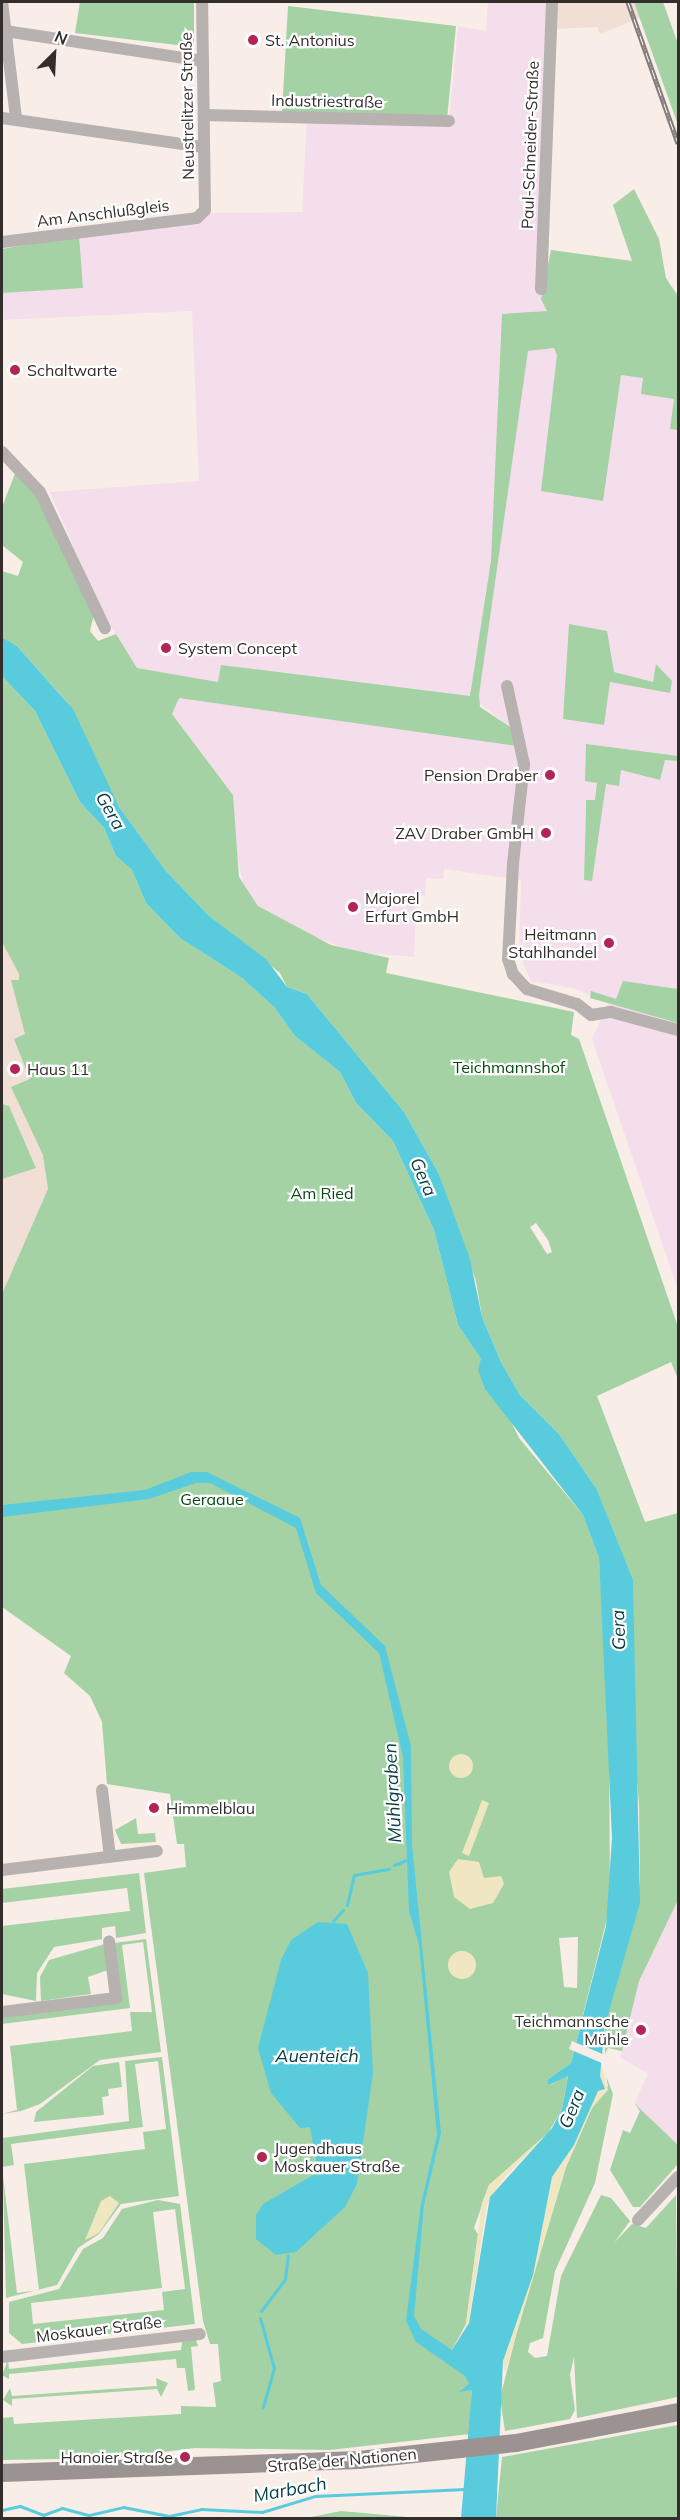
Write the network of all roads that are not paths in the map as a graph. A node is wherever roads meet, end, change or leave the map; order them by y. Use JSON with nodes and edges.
{"nodes":[{"id":1,"x":2,"y":2,"type":"edge"},
{"id":2,"x":202,"y":2,"type":"edge"},
{"id":3,"x":552,"y":2,"type":"edge"},
{"id":4,"x":5,"y":31,"type":"junction"},
{"id":5,"x":203,"y":61,"type":"junction"},
{"id":6,"x":204,"y":115,"type":"junction"},
{"id":7,"x":2,"y":118,"type":"edge"},
{"id":8,"x":16,"y":118,"type":"junction"},
{"id":9,"x":449,"y":121,"type":"dead end"},
{"id":10,"x":204,"y":147,"type":"junction"},
{"id":11,"x":205,"y":210,"type":"joint"},
{"id":12,"x":2,"y":242,"type":"edge"},
{"id":13,"x":541,"y":289,"type":"dead end"},
{"id":14,"x":2,"y":452,"type":"edge"},
{"id":15,"x":105,"y":628,"type":"dead end"},
{"id":16,"x":507,"y":686,"type":"dead end"},
{"id":17,"x":678,"y":1030,"type":"edge"},
{"id":18,"x":102,"y":1790,"type":"dead end"},
{"id":19,"x":157,"y":1851,"type":"dead end"},
{"id":20,"x":110,"y":1857,"type":"junction"},
{"id":21,"x":2,"y":1870,"type":"edge"},
{"id":22,"x":109,"y":1941,"type":"dead end"},
{"id":23,"x":2,"y":2012,"type":"edge"},
{"id":24,"x":678,"y":2177,"type":"edge"},
{"id":25,"x":638,"y":2220,"type":"dead end"},
{"id":26,"x":200,"y":2334,"type":"dead end"},
{"id":27,"x":2,"y":2357,"type":"edge"},
{"id":28,"x":678,"y":2412,"type":"edge"},
{"id":29,"x":2,"y":2473,"type":"edge"}],
"edges":[{"from":1,"to":4,"type":"street"},
{"from":2,"to":5,"type":"street","name":"Neustrelitzer Straße"},
{"from":3,"to":13,"type":"street","name":"Paul-Schneider-Straße"},
{"from":4,"to":5,"type":"street"},
{"from":4,"to":8,"type":"street"},
{"from":5,"to":6,"type":"street","name":"Neustrelitzer Straße"},
{"from":6,"to":9,"type":"street","name":"Industriestraße"},
{"from":6,"to":10,"type":"street","name":"Neustrelitzer Straße"},
{"from":7,"to":8,"type":"street"},
{"from":8,"to":10,"type":"street"},
{"from":10,"to":11,"type":"street","name":"Neustrelitzer Straße"},
{"from":11,"to":12,"type":"street","name":"Am Anschlußgleis"},
{"from":14,"to":15,"type":"street"},
{"from":16,"to":17,"type":"street"},
{"from":18,"to":20,"type":"street"},
{"from":19,"to":20,"type":"street"},
{"from":20,"to":21,"type":"street"},
{"from":22,"to":23,"type":"street"},
{"from":24,"to":25,"type":"street"},
{"from":26,"to":27,"type":"street","name":"Moskauer Straße"},
{"from":28,"to":29,"type":"main road","name":"Straße der Nationen"}]}
